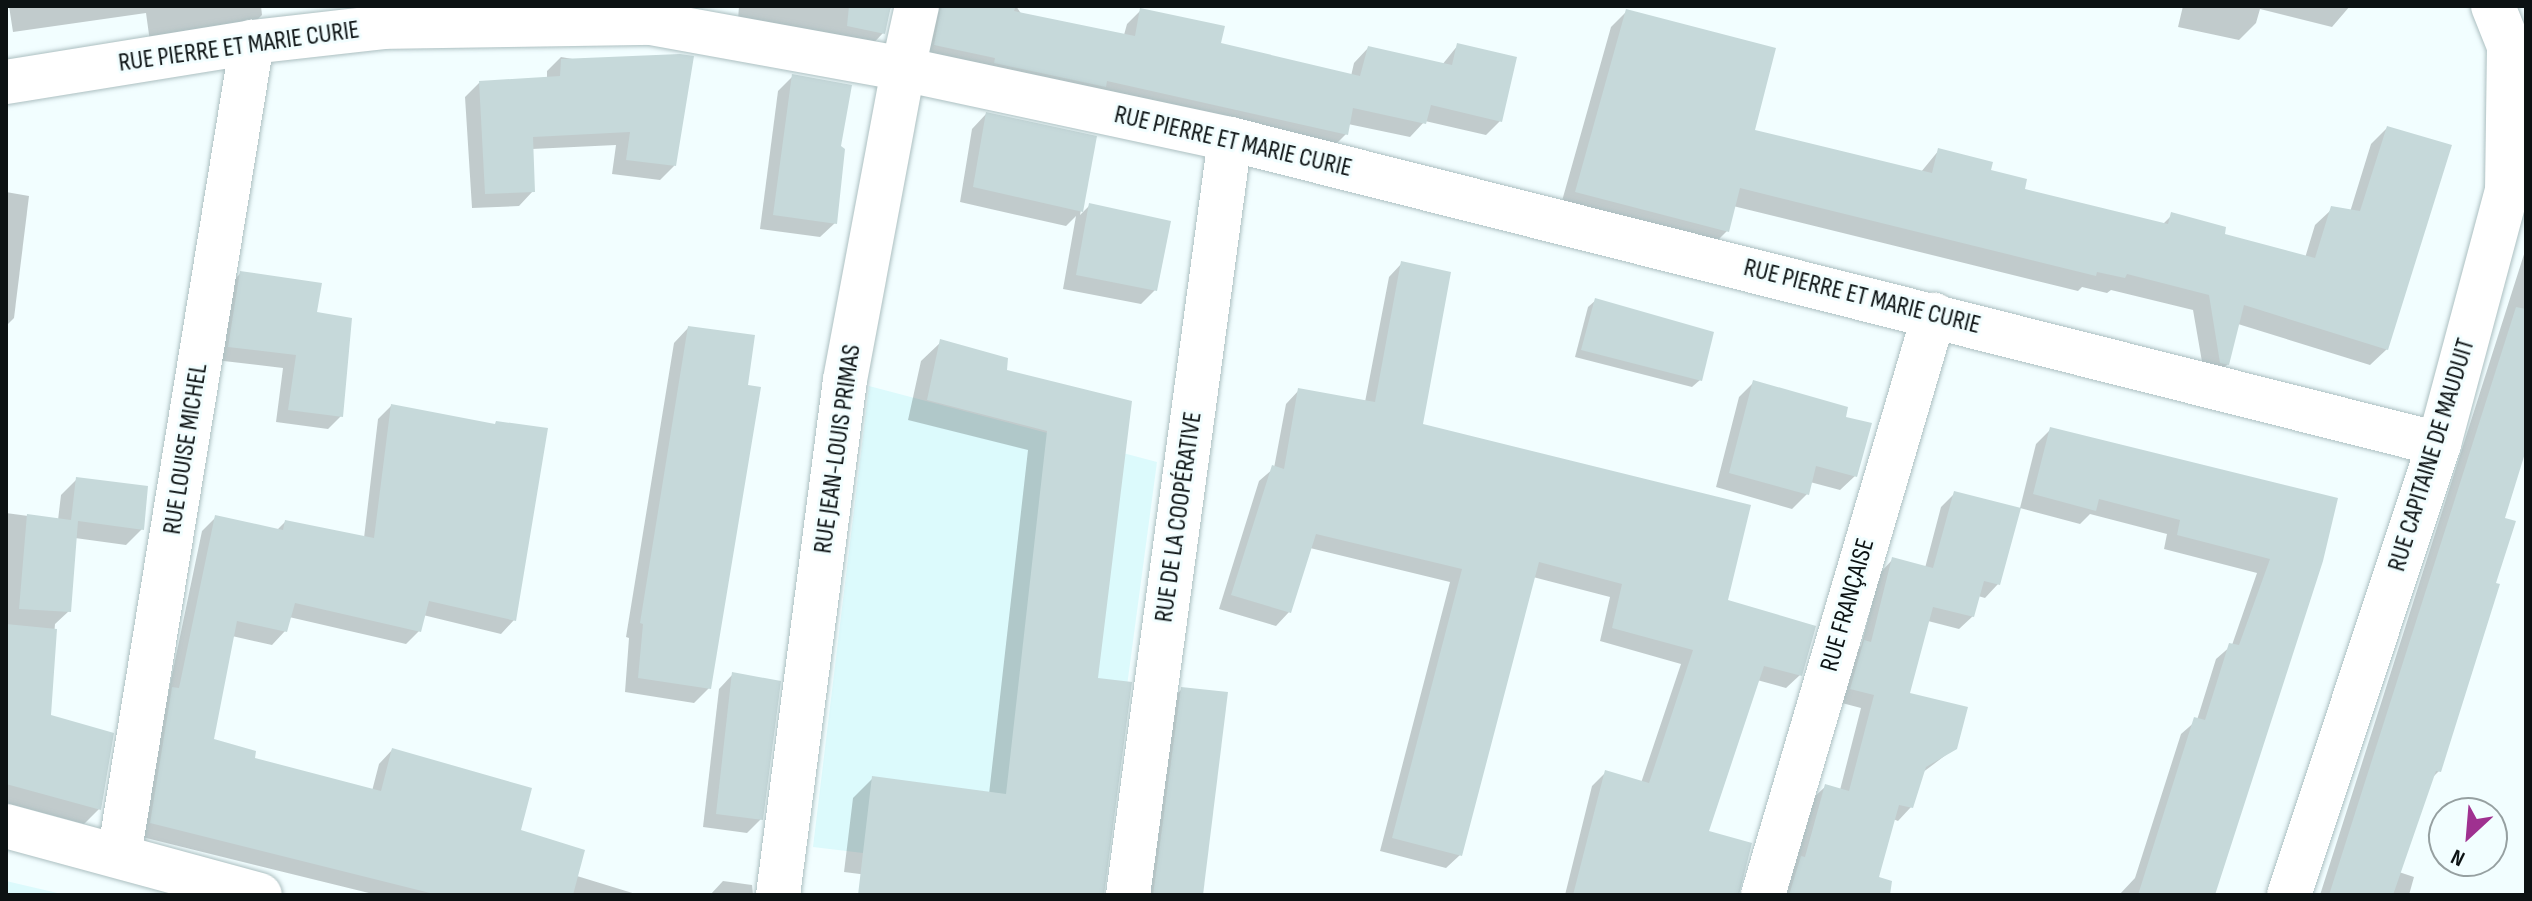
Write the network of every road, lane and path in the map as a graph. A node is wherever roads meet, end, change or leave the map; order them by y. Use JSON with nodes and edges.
{"nodes":[{"id":1,"x":917,"y":6,"type":"edge"},
{"id":2,"x":2493,"y":6,"type":"edge"},
{"id":3,"x":2514,"y":26,"type":"edge"},
{"id":4,"x":252,"y":42,"type":"junction"},
{"id":5,"x":903,"y":69,"type":"junction"},
{"id":6,"x":6,"y":82,"type":"edge"},
{"id":7,"x":1230,"y":139,"type":"junction"},
{"id":8,"x":1934,"y":315,"type":"junction"},
{"id":9,"x":2439,"y":444,"type":"junction"},
{"id":10,"x":6,"y":826,"type":"edge"},
{"id":11,"x":119,"y":856,"type":"junction"},
{"id":12,"x":260,"y":895,"type":"edge"},
{"id":13,"x":778,"y":895,"type":"edge"},
{"id":14,"x":1128,"y":895,"type":"edge"},
{"id":15,"x":1763,"y":895,"type":"edge"},
{"id":16,"x":2289,"y":895,"type":"edge"}],
"edges":[{"from":1,"to":5,"type":"street","name":"RUE JEAN-LOUIS PRIMAS"},
{"from":2,"to":3,"type":"street","name":"RUE CAPITAINE DE MAUDUIT"},
{"from":3,"to":9,"type":"street","name":"RUE CAPITAINE DE MAUDUIT"},
{"from":4,"to":5,"type":"street","name":"RUE PIERRE ET MARIE CURIE"},
{"from":4,"to":6,"type":"street","name":"RUE PIERRE ET MARIE CURIE"},
{"from":4,"to":11,"type":"street","name":"RUE LOUISE MICHEL"},
{"from":5,"to":7,"type":"street","name":"RUE PIERRE ET MARIE CURIE"},
{"from":5,"to":13,"type":"street","name":"RUE JEAN-LOUIS PRIMAS"},
{"from":7,"to":8,"type":"street","name":"RUE PIERRE ET MARIE CURIE"},
{"from":7,"to":14,"type":"street","name":"RUE DE LA COOPÉRATIVE"},
{"from":8,"to":9,"type":"street","name":"RUE PIERRE ET MARIE CURIE"},
{"from":8,"to":15,"type":"street","name":"RUE FRANÇAISE"},
{"from":9,"to":16,"type":"street","name":"RUE CAPITAINE DE MAUDUIT"},
{"from":10,"to":11,"type":"street"},
{"from":11,"to":12,"type":"street"}]}
